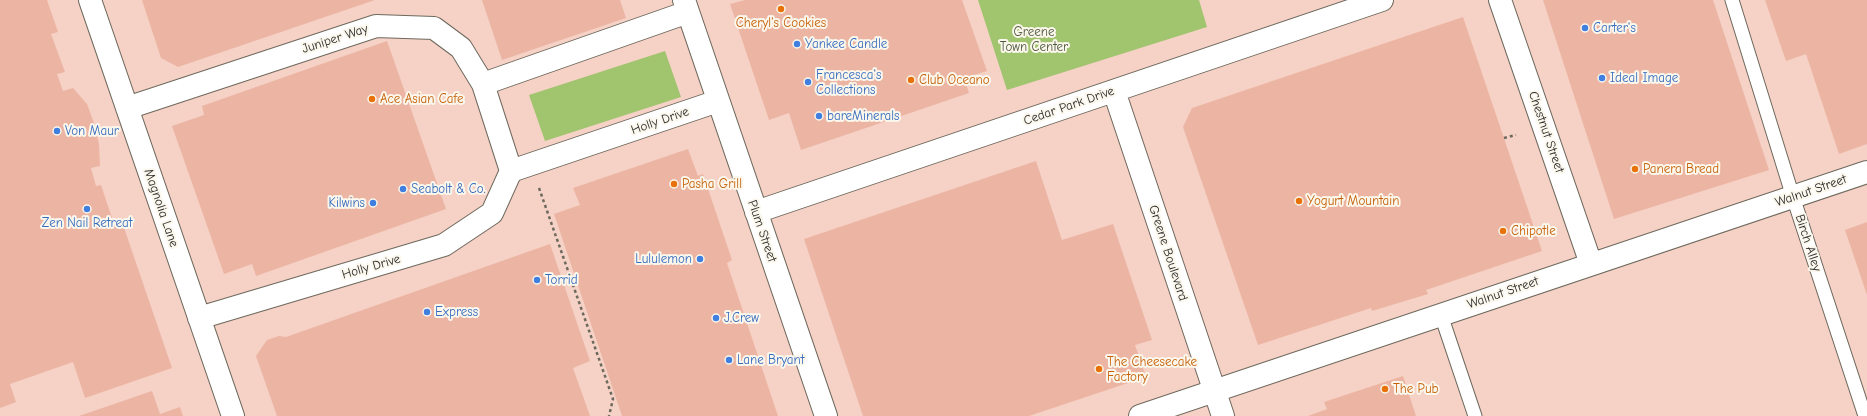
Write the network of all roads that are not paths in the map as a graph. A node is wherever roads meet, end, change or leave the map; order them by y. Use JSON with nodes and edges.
{"nodes":[{"id":1,"x":90,"y":0,"type":"edge"},
{"id":2,"x":1382,"y":0,"type":"edge"},
{"id":3,"x":1500,"y":0,"type":"edge"},
{"id":4,"x":1732,"y":0,"type":"edge"},
{"id":5,"x":686,"y":6,"type":"edge"},
{"id":6,"x":483,"y":84,"type":"junction"},
{"id":7,"x":1114,"y":90,"type":"junction"},
{"id":8,"x":718,"y":102,"type":"junction"},
{"id":9,"x":127,"y":108,"type":"junction"},
{"id":10,"x":521,"y":168,"type":"junction"},
{"id":11,"x":1867,"y":172,"type":"edge"},
{"id":12,"x":1793,"y":197,"type":"junction"},
{"id":13,"x":756,"y":212,"type":"junction"},
{"id":14,"x":1591,"y":264,"type":"junction"},
{"id":15,"x":1441,"y":314,"type":"junction"},
{"id":16,"x":199,"y":318,"type":"junction"},
{"id":17,"x":1214,"y":390,"type":"junction"},
{"id":18,"x":233,"y":416,"type":"edge"},
{"id":19,"x":826,"y":416,"type":"edge"},
{"id":20,"x":1140,"y":416,"type":"edge"},
{"id":21,"x":1223,"y":416,"type":"edge"},
{"id":22,"x":1474,"y":416,"type":"edge"},
{"id":23,"x":1865,"y":416,"type":"edge"}],
"edges":[{"from":1,"to":9,"type":"street","name":"Magnolia Lane"},
{"from":2,"to":7,"type":"street","name":"Cedar Park Drive"},
{"from":3,"to":14,"type":"street","name":"Chestnut Street"},
{"from":4,"to":12,"type":"lane","name":"Birch Alley"},
{"from":5,"to":6,"type":"street"},
{"from":5,"to":8,"type":"street","name":"Plum Street"},
{"from":6,"to":9,"type":"street","name":"Juniper Way"},
{"from":6,"to":10,"type":"street","name":"Juniper Way"},
{"from":7,"to":13,"type":"street","name":"Cedar Park Drive"},
{"from":7,"to":17,"type":"street","name":"Greene Boulevard"},
{"from":8,"to":10,"type":"street","name":"Holly Drive"},
{"from":8,"to":13,"type":"street","name":"Plum Street"},
{"from":9,"to":16,"type":"street","name":"Magnolia Lane"},
{"from":10,"to":16,"type":"street","name":"Holly Drive"},
{"from":11,"to":12,"type":"street","name":"Walnut Street"},
{"from":12,"to":14,"type":"street","name":"Walnut Street"},
{"from":12,"to":23,"type":"lane","name":"Birch Alley"},
{"from":13,"to":19,"type":"street","name":"Plum Street"},
{"from":14,"to":15,"type":"street","name":"Walnut Street"},
{"from":15,"to":17,"type":"street","name":"Walnut Street"},
{"from":15,"to":22,"type":"lane"},
{"from":16,"to":18,"type":"street","name":"Magnolia Lane"},
{"from":17,"to":20,"type":"street","name":"Walnut Street"},
{"from":17,"to":21,"type":"street","name":"Greene Boulevard"}]}
